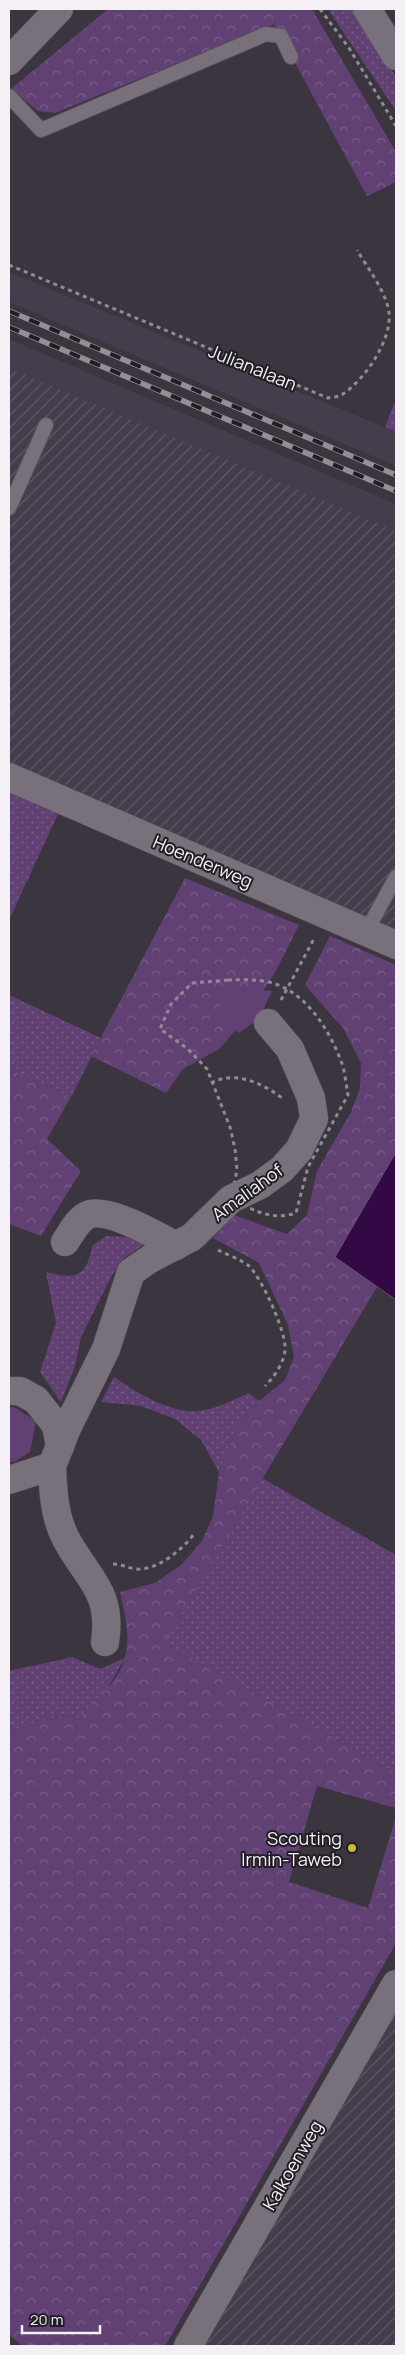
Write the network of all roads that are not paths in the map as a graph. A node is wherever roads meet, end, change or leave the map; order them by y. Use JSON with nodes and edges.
{"nodes":[{"id":1,"x":59,"y":9,"type":"edge"},
{"id":2,"x":367,"y":9,"type":"edge"},
{"id":3,"x":396,"y":56,"type":"edge"},
{"id":4,"x":291,"y":57,"type":"dead end"},
{"id":5,"x":9,"y":61,"type":"edge"},
{"id":6,"x":9,"y":96,"type":"edge"},
{"id":7,"x":46,"y":426,"type":"dead end"},
{"id":8,"x":9,"y":508,"type":"edge"},
{"id":9,"x":9,"y":776,"type":"edge"},
{"id":10,"x":396,"y":877,"type":"edge"},
{"id":11,"x":366,"y":932,"type":"junction"},
{"id":12,"x":396,"y":945,"type":"edge"},
{"id":13,"x":268,"y":1023,"type":"road end"},
{"id":14,"x":65,"y":1242,"type":"dead end"},
{"id":15,"x":184,"y":1242,"type":"junction"},
{"id":16,"x":9,"y":1391,"type":"edge"},
{"id":17,"x":56,"y":1456,"type":"junction"},
{"id":18,"x":9,"y":1480,"type":"edge"},
{"id":19,"x":105,"y":1642,"type":"dead end"},
{"id":20,"x":396,"y":1984,"type":"edge"},
{"id":21,"x":188,"y":2346,"type":"edge"}],
"edges":[{"from":1,"to":5,"type":"street"},
{"from":2,"to":3,"type":"street"},
{"from":4,"to":6,"type":"lane"},
{"from":7,"to":8,"type":"lane"},
{"from":9,"to":11,"type":"street","name":"Hoenderweg"},
{"from":10,"to":11,"type":"lane"},
{"from":11,"to":12,"type":"street","name":"Hoenderweg"},
{"from":13,"to":15,"type":"street","name":"Amaliahof"},
{"from":14,"to":15,"type":"street"},
{"from":15,"to":17,"type":"street","name":"Amaliahof"},
{"from":16,"to":17,"type":"street","name":"Amaliahof"},
{"from":17,"to":18,"type":"street"},
{"from":17,"to":19,"type":"street","name":"Amaliahof"},
{"from":20,"to":21,"type":"street","name":"Kalkoenweg"}]}
